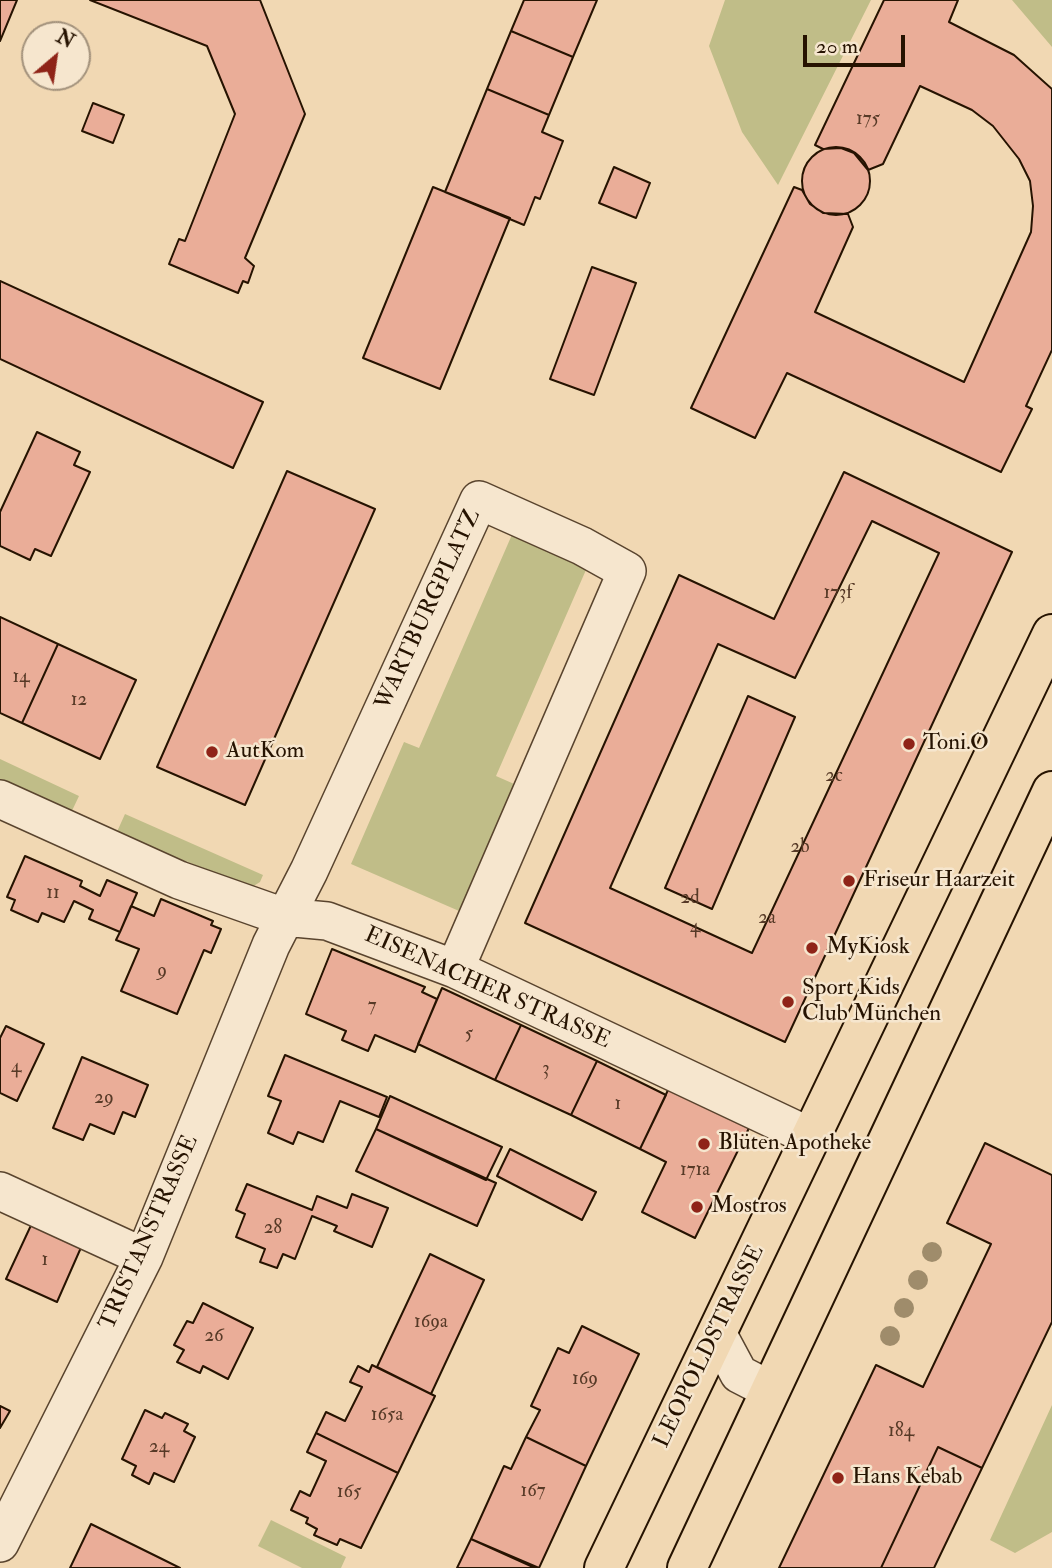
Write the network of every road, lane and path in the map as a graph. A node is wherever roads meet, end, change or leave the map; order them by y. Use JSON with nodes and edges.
{"nodes":[{"id":1,"x":1052,"y":635,"type":"edge"},
{"id":2,"x":1052,"y":791,"type":"edge"},
{"id":3,"x":0,"y":799,"type":"edge"},
{"id":4,"x":284,"y":917,"type":"junction"},
{"id":5,"x":455,"y":969,"type":"junction"},
{"id":6,"x":811,"y":1138,"type":"junction"},
{"id":7,"x":0,"y":1191,"type":"edge"},
{"id":8,"x":144,"y":1257,"type":"junction"},
{"id":9,"x":717,"y":1332,"type":"junction"},
{"id":10,"x":770,"y":1390,"type":"junction"},
{"id":11,"x":0,"y":1543,"type":"edge"},
{"id":12,"x":604,"y":1568,"type":"edge"},
{"id":13,"x":687,"y":1568,"type":"edge"}],
"edges":[{"from":1,"to":6,"type":"main road","name":"LEOPOLDSTRASSE"},
{"from":2,"to":10,"type":"main road"},
{"from":3,"to":4,"type":"street","name":"EISENACHER STRASSE"},
{"from":4,"to":5,"type":"street","name":"EISENACHER STRASSE"},
{"from":4,"to":5,"type":"street","name":"WARTBURGPLATZ"},
{"from":4,"to":8,"type":"street","name":"TRISTANSTRASSE"},
{"from":5,"to":6,"type":"street","name":"EISENACHER STRASSE"},
{"from":6,"to":9,"type":"main road","name":"LEOPOLDSTRASSE"},
{"from":7,"to":8,"type":"street"},
{"from":8,"to":11,"type":"street","name":"TRISTANSTRASSE"},
{"from":9,"to":10,"type":"street"},
{"from":9,"to":12,"type":"main road","name":"LEOPOLDSTRASSE"},
{"from":10,"to":13,"type":"main road"}]}
